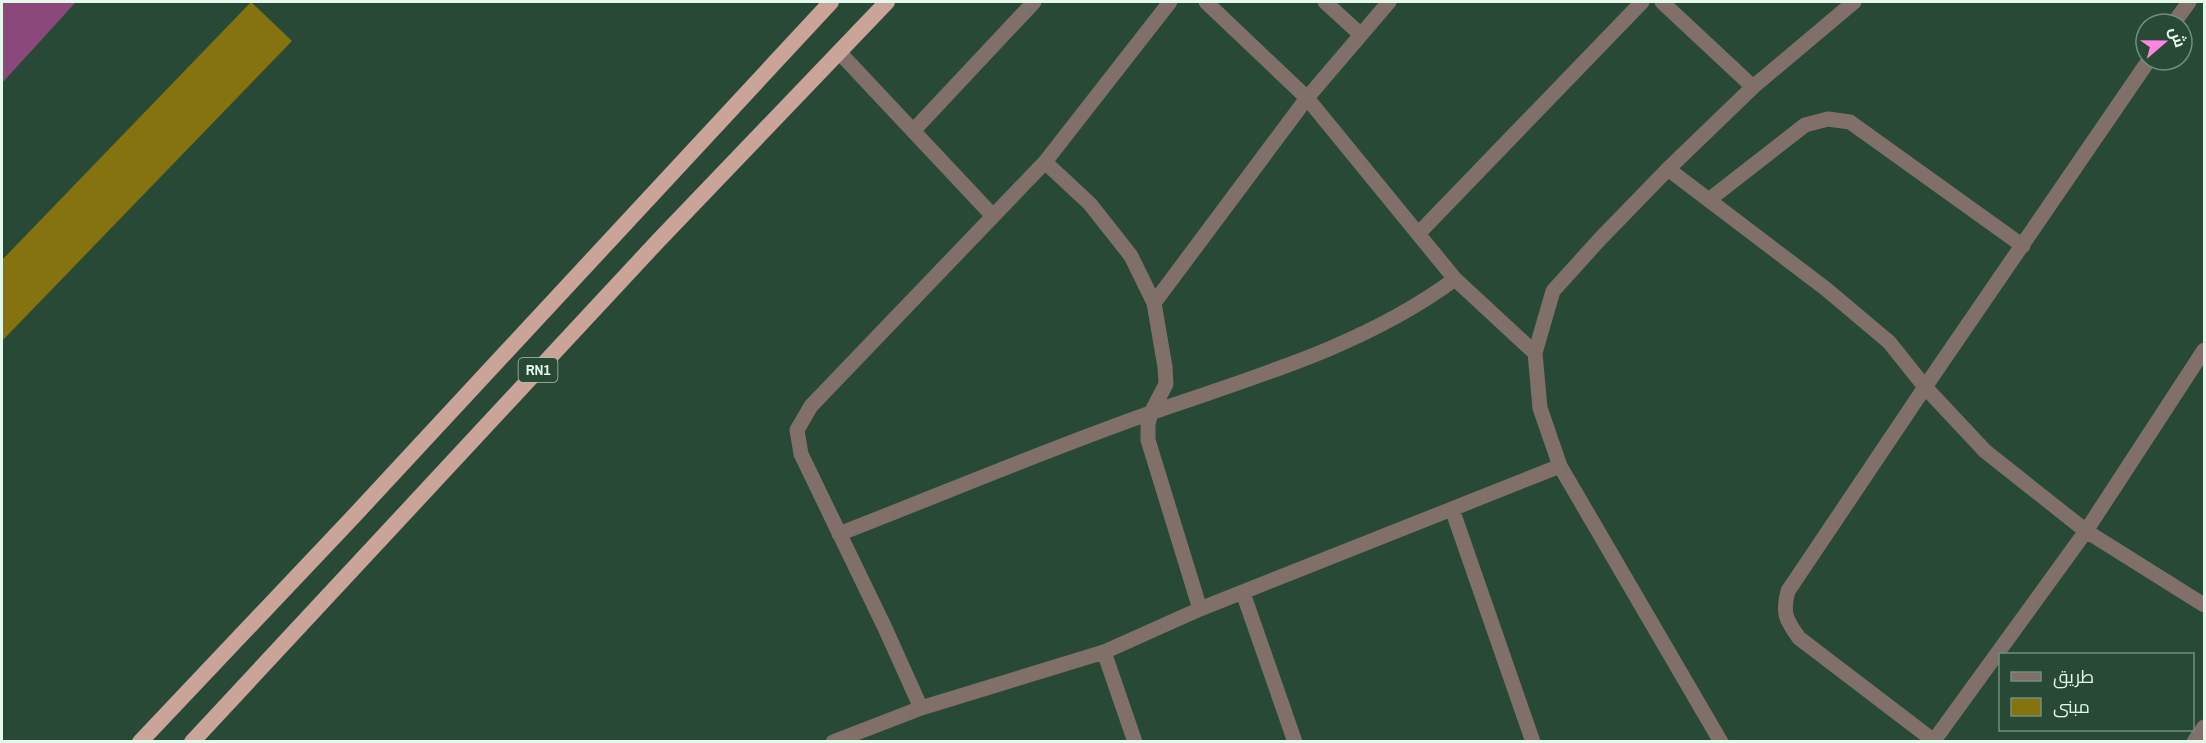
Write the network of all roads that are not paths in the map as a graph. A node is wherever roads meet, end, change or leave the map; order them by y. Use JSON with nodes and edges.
{"nodes":[{"id":1,"x":831,"y":2,"type":"edge"},
{"id":2,"x":887,"y":2,"type":"edge"},
{"id":3,"x":1034,"y":2,"type":"edge"},
{"id":4,"x":1170,"y":2,"type":"edge"},
{"id":5,"x":1206,"y":2,"type":"edge"},
{"id":6,"x":1324,"y":2,"type":"edge"},
{"id":7,"x":1389,"y":2,"type":"edge"},
{"id":8,"x":1642,"y":2,"type":"edge"},
{"id":9,"x":1662,"y":2,"type":"edge"},
{"id":10,"x":1854,"y":2,"type":"edge"},
{"id":11,"x":1360,"y":34,"type":"junction"},
{"id":12,"x":839,"y":52,"type":"junction"},
{"id":13,"x":2141,"y":72,"type":"edge"},
{"id":14,"x":1753,"y":87,"type":"junction"},
{"id":15,"x":1307,"y":98,"type":"junction"},
{"id":16,"x":913,"y":130,"type":"junction"},
{"id":17,"x":1045,"y":162,"type":"junction"},
{"id":18,"x":1668,"y":169,"type":"junction"},
{"id":19,"x":1710,"y":200,"type":"junction"},
{"id":20,"x":993,"y":216,"type":"junction"},
{"id":21,"x":1418,"y":234,"type":"junction"},
{"id":22,"x":2023,"y":246,"type":"junction"},
{"id":23,"x":1455,"y":279,"type":"junction"},
{"id":24,"x":1154,"y":303,"type":"junction"},
{"id":25,"x":2205,"y":350,"type":"edge"},
{"id":26,"x":1535,"y":353,"type":"junction"},
{"id":27,"x":1925,"y":387,"type":"junction"},
{"id":28,"x":1151,"y":413,"type":"junction"},
{"id":29,"x":1560,"y":466,"type":"junction"},
{"id":30,"x":1452,"y":509,"type":"junction"},
{"id":31,"x":2086,"y":531,"type":"junction"},
{"id":32,"x":839,"y":534,"type":"junction"},
{"id":33,"x":1243,"y":593,"type":"junction"},
{"id":34,"x":2205,"y":605,"type":"edge"},
{"id":35,"x":1200,"y":609,"type":"junction"},
{"id":36,"x":1104,"y":652,"type":"junction"},
{"id":37,"x":921,"y":708,"type":"junction"},
{"id":38,"x":2205,"y":727,"type":"edge"},
{"id":39,"x":140,"y":741,"type":"edge"},
{"id":40,"x":192,"y":741,"type":"edge"},
{"id":41,"x":833,"y":741,"type":"edge"},
{"id":42,"x":1135,"y":741,"type":"edge"},
{"id":43,"x":1295,"y":741,"type":"edge"},
{"id":44,"x":1533,"y":741,"type":"edge"},
{"id":45,"x":1721,"y":741,"type":"edge"},
{"id":46,"x":1934,"y":741,"type":"edge"},
{"id":47,"x":2194,"y":741,"type":"edge"}],
"edges":[{"from":1,"to":39,"type":"highway","number":"RN1"},
{"from":2,"to":12,"type":"highway","number":"RN1"},
{"from":3,"to":16,"type":"street"},
{"from":4,"to":17,"type":"street"},
{"from":5,"to":15,"type":"street"},
{"from":6,"to":11,"type":"street"},
{"from":7,"to":11,"type":"street"},
{"from":8,"to":21,"type":"street"},
{"from":9,"to":14,"type":"street"},
{"from":10,"to":14,"type":"street"},
{"from":11,"to":15,"type":"street"},
{"from":12,"to":16,"type":"street"},
{"from":12,"to":40,"type":"highway","number":"RN1"},
{"from":13,"to":22,"type":"street"},
{"from":14,"to":18,"type":"street"},
{"from":15,"to":21,"type":"street"},
{"from":15,"to":24,"type":"street"},
{"from":16,"to":20,"type":"street"},
{"from":17,"to":20,"type":"street"},
{"from":17,"to":24,"type":"street"},
{"from":18,"to":19,"type":"street"},
{"from":18,"to":26,"type":"street"},
{"from":19,"to":22,"type":"street"},
{"from":19,"to":27,"type":"street"},
{"from":20,"to":32,"type":"street"},
{"from":21,"to":23,"type":"street"},
{"from":22,"to":27,"type":"street"},
{"from":23,"to":26,"type":"street"},
{"from":23,"to":28,"type":"street"},
{"from":24,"to":28,"type":"street"},
{"from":25,"to":31,"type":"street"},
{"from":26,"to":29,"type":"street"},
{"from":27,"to":31,"type":"street"},
{"from":27,"to":46,"type":"street"},
{"from":28,"to":32,"type":"street"},
{"from":28,"to":35,"type":"street"},
{"from":29,"to":30,"type":"street"},
{"from":29,"to":45,"type":"street"},
{"from":30,"to":33,"type":"street"},
{"from":30,"to":44,"type":"street"},
{"from":31,"to":34,"type":"street"},
{"from":31,"to":46,"type":"street"},
{"from":32,"to":37,"type":"street"},
{"from":33,"to":35,"type":"street"},
{"from":33,"to":43,"type":"street"},
{"from":35,"to":36,"type":"street"},
{"from":36,"to":37,"type":"street"},
{"from":36,"to":42,"type":"street"},
{"from":37,"to":41,"type":"street"},
{"from":38,"to":47,"type":"street"}]}
